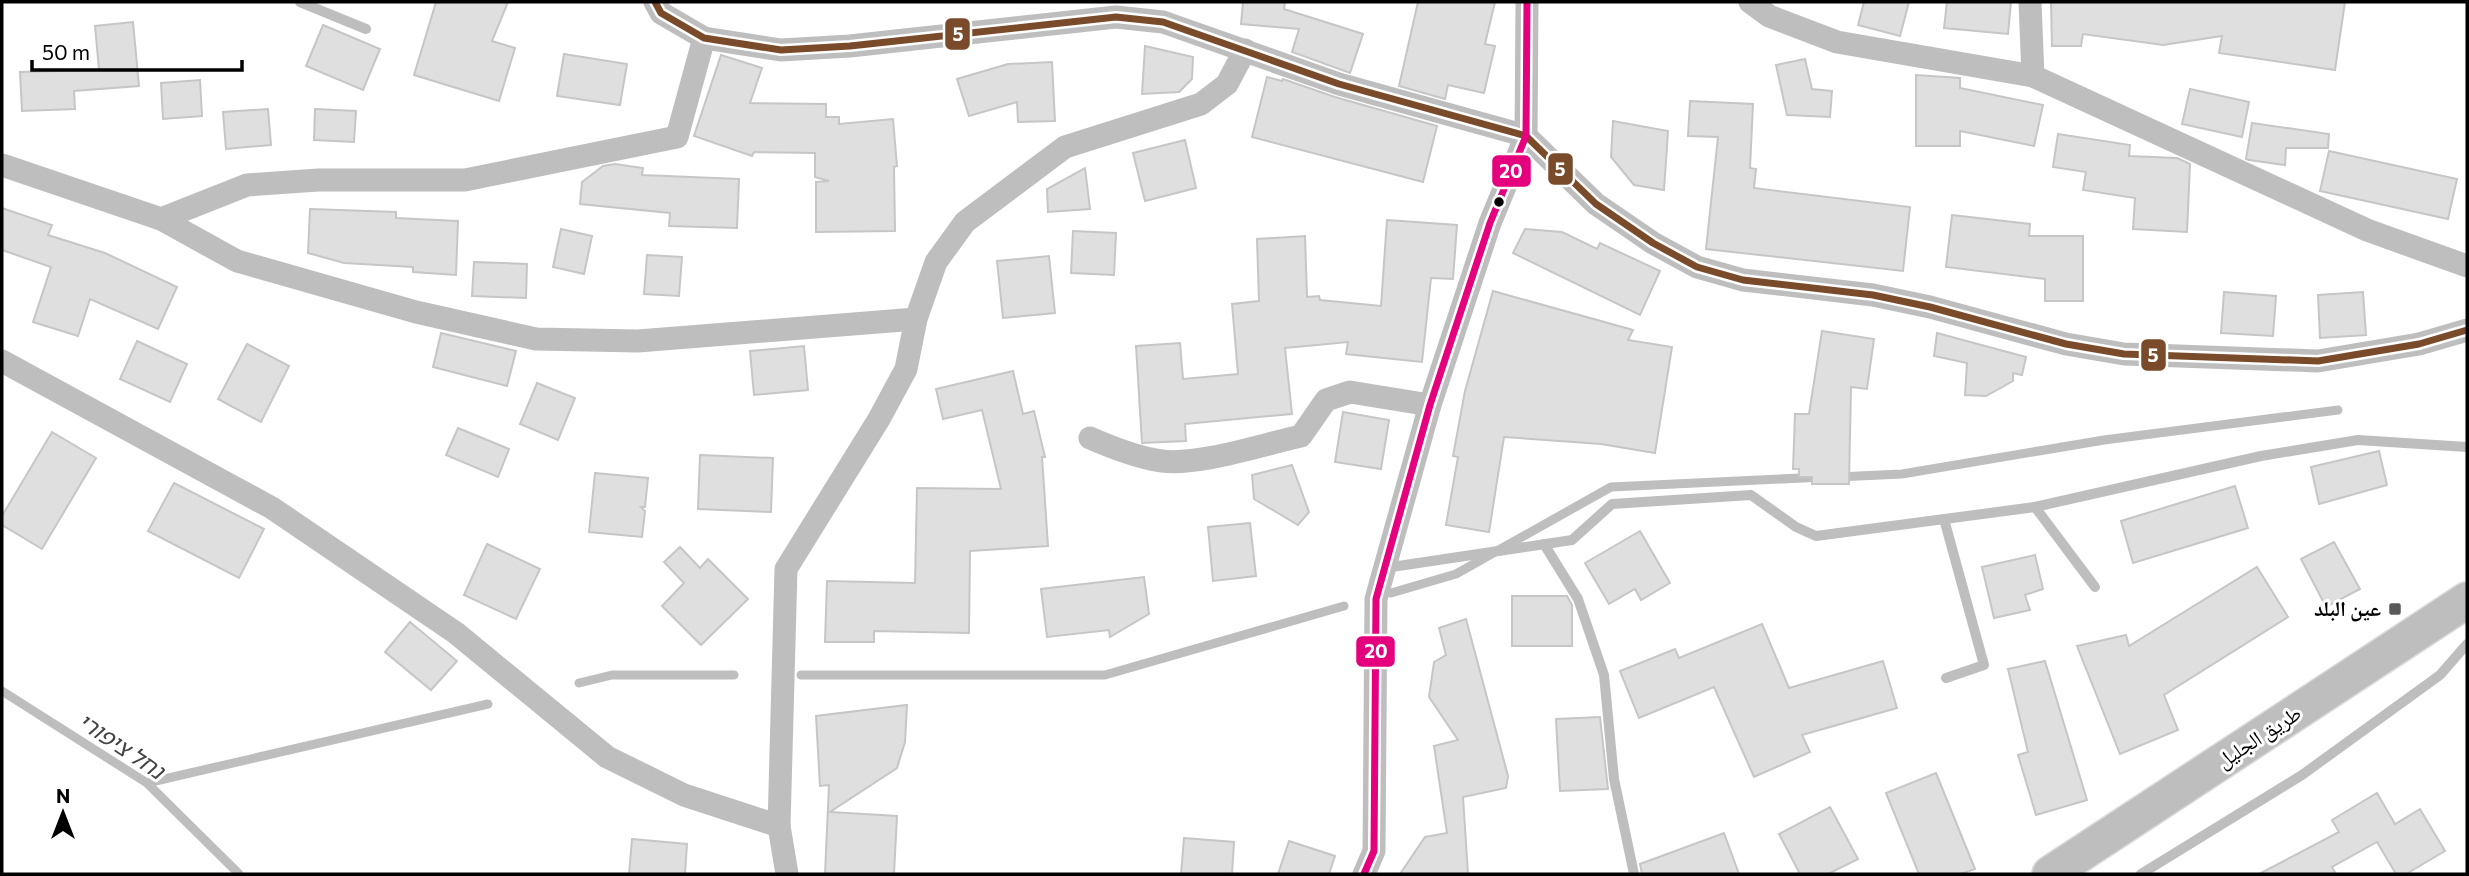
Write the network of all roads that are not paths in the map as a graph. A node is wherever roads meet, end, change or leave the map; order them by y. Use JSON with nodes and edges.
{"nodes":[{"id":1,"x":300,"y":2,"type":"edge"},
{"id":2,"x":636,"y":2,"type":"edge"},
{"id":3,"x":1527,"y":2,"type":"edge"},
{"id":4,"x":1750,"y":2,"type":"edge"},
{"id":5,"x":2030,"y":2,"type":"edge"},
{"id":6,"x":658,"y":7,"type":"edge"},
{"id":7,"x":366,"y":29,"type":"dead end"},
{"id":8,"x":704,"y":38,"type":"junction"},
{"id":9,"x":1245,"y":50,"type":"junction"},
{"id":10,"x":2033,"y":76,"type":"junction"},
{"id":11,"x":1526,"y":136,"type":"junction"},
{"id":12,"x":2,"y":165,"type":"edge"},
{"id":13,"x":161,"y":219,"type":"junction"},
{"id":14,"x":2467,"y":266,"type":"edge"},
{"id":15,"x":916,"y":319,"type":"junction"},
{"id":16,"x":2467,"y":330,"type":"edge"},
{"id":17,"x":2,"y":361,"type":"edge"},
{"id":18,"x":1430,"y":405,"type":"junction"},
{"id":19,"x":1090,"y":438,"type":"dead end"},
{"id":20,"x":2467,"y":447,"type":"edge"},
{"id":21,"x":2035,"y":507,"type":"junction"},
{"id":22,"x":1944,"y":519,"type":"junction"},
{"id":23,"x":1544,"y":544,"type":"junction"},
{"id":24,"x":1385,"y":568,"type":"junction"},
{"id":25,"x":2095,"y":587,"type":"dead end"},
{"id":26,"x":2467,"y":600,"type":"edge"},
{"id":27,"x":2467,"y":644,"type":"edge"},
{"id":28,"x":1945,"y":678,"type":"dead end"},
{"id":29,"x":779,"y":826,"type":"junction"},
{"id":30,"x":787,"y":874,"type":"edge"},
{"id":31,"x":1364,"y":874,"type":"edge"},
{"id":32,"x":1634,"y":874,"type":"edge"},
{"id":33,"x":2050,"y":874,"type":"edge"},
{"id":34,"x":2141,"y":874,"type":"edge"}],
"edges":[{"from":1,"to":7,"type":"lane"},
{"from":2,"to":6,"type":"street"},
{"from":3,"to":11,"type":"street"},
{"from":4,"to":10,"type":"street"},
{"from":5,"to":10,"type":"street"},
{"from":6,"to":8,"type":"street"},
{"from":8,"to":9,"type":"street"},
{"from":8,"to":13,"type":"street"},
{"from":9,"to":11,"type":"street"},
{"from":9,"to":15,"type":"street"},
{"from":10,"to":14,"type":"street"},
{"from":11,"to":16,"type":"street"},
{"from":11,"to":18,"type":"street"},
{"from":12,"to":13,"type":"street"},
{"from":13,"to":15,"type":"street"},
{"from":15,"to":29,"type":"street"},
{"from":17,"to":29,"type":"street"},
{"from":18,"to":19,"type":"street"},
{"from":18,"to":24,"type":"street"},
{"from":20,"to":21,"type":"lane"},
{"from":21,"to":22,"type":"lane"},
{"from":21,"to":25,"type":"lane"},
{"from":22,"to":23,"type":"lane"},
{"from":22,"to":28,"type":"lane"},
{"from":23,"to":24,"type":"lane"},
{"from":23,"to":32,"type":"lane"},
{"from":24,"to":31,"type":"street"},
{"from":26,"to":33,"type":"main road","name":"طريق الجليل"},
{"from":27,"to":34,"type":"lane"},
{"from":29,"to":30,"type":"street"}]}
